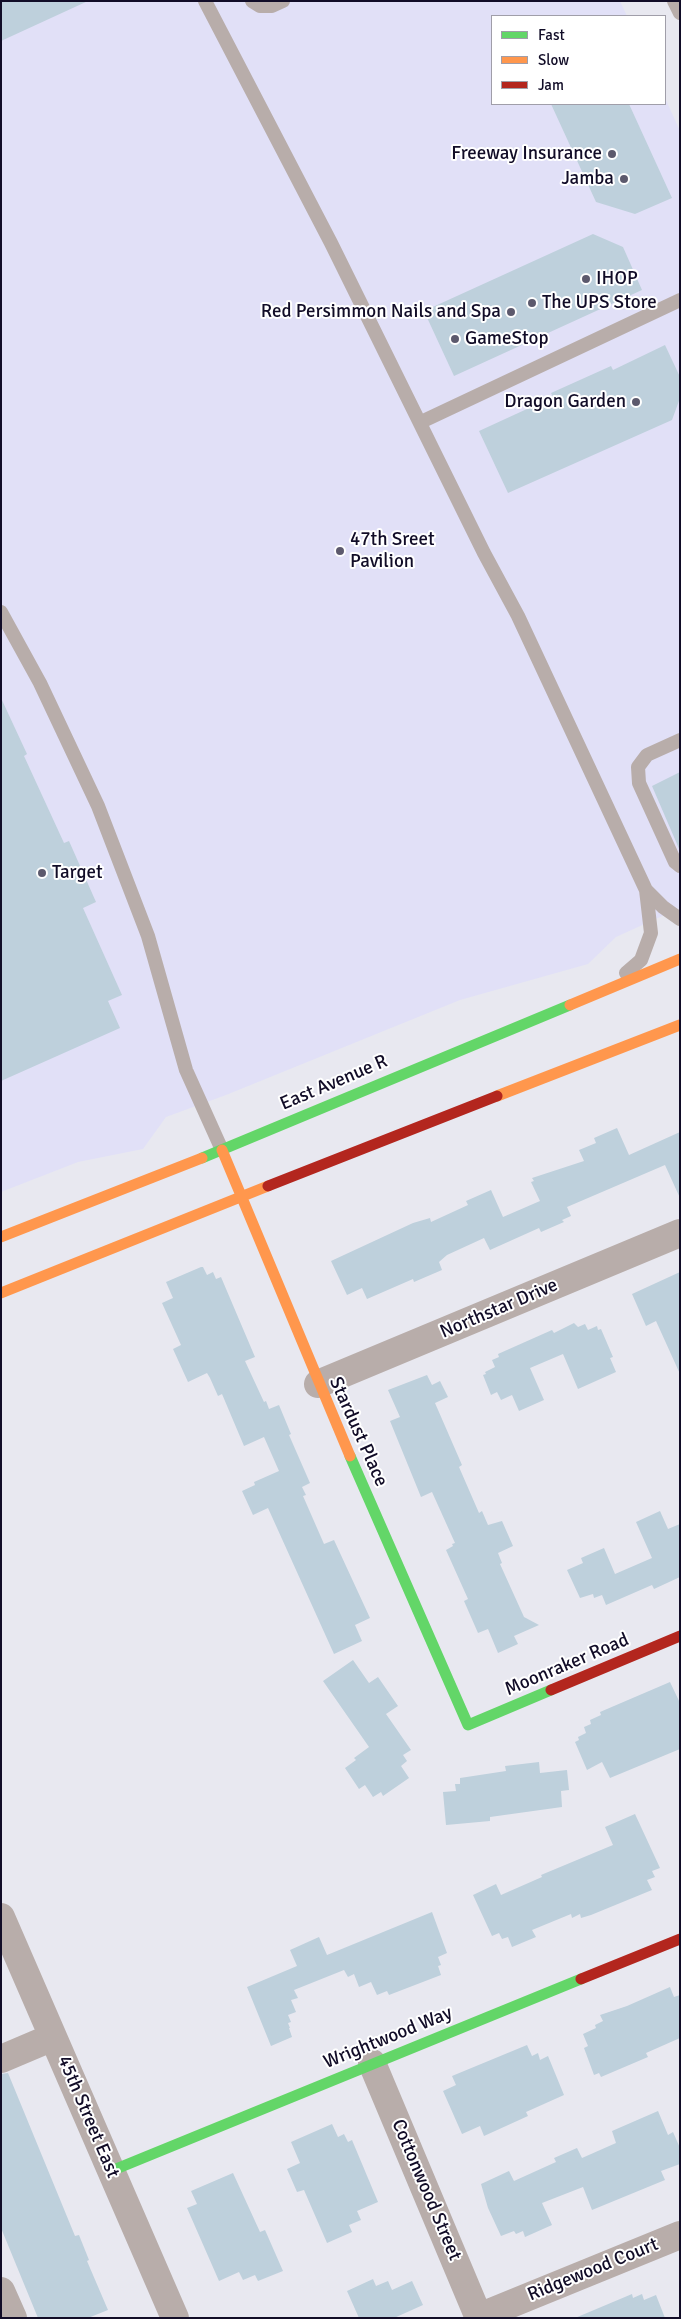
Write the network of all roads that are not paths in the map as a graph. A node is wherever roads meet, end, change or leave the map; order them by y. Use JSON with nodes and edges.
{"nodes":[{"id":1,"x":205,"y":1,"type":"edge"},
{"id":2,"x":252,"y":1,"type":"edge"},
{"id":3,"x":283,"y":1,"type":"edge"},
{"id":4,"x":674,"y":1,"type":"edge"},
{"id":5,"x":680,"y":13,"type":"edge"},
{"id":6,"x":680,"y":300,"type":"edge"},
{"id":7,"x":421,"y":422,"type":"junction"},
{"id":8,"x":1,"y":612,"type":"edge"},
{"id":9,"x":680,"y":740,"type":"edge"},
{"id":10,"x":680,"y":866,"type":"edge"},
{"id":11,"x":646,"y":890,"type":"junction"},
{"id":12,"x":680,"y":919,"type":"edge"},
{"id":13,"x":680,"y":959,"type":"edge"},
{"id":14,"x":612,"y":986,"type":"junction"},
{"id":15,"x":680,"y":1025,"type":"edge"},
{"id":16,"x":222,"y":1150,"type":"junction"},
{"id":17,"x":241,"y":1196,"type":"junction"},
{"id":18,"x":680,"y":1233,"type":"edge"},
{"id":19,"x":1,"y":1237,"type":"edge"},
{"id":20,"x":1,"y":1293,"type":"edge"},
{"id":21,"x":318,"y":1384,"type":"junction"},
{"id":22,"x":680,"y":1636,"type":"edge"},
{"id":23,"x":468,"y":1725,"type":"joint"},
{"id":24,"x":1,"y":1917,"type":"edge"},
{"id":25,"x":680,"y":1938,"type":"edge"},
{"id":26,"x":53,"y":2036,"type":"junction"},
{"id":27,"x":1,"y":2059,"type":"edge"},
{"id":28,"x":372,"y":2063,"type":"junction"},
{"id":29,"x":111,"y":2171,"type":"junction"},
{"id":30,"x":680,"y":2235,"type":"edge"},
{"id":31,"x":1,"y":2291,"type":"edge"},
{"id":32,"x":479,"y":2317,"type":"edge"},
{"id":33,"x":13,"y":2318,"type":"edge"},
{"id":34,"x":175,"y":2318,"type":"edge"}],
"edges":[{"from":1,"to":7,"type":"lane"},
{"from":2,"to":3,"type":"lane"},
{"from":4,"to":5,"type":"lane"},
{"from":6,"to":7,"type":"lane"},
{"from":7,"to":11,"type":"lane"},
{"from":8,"to":16,"type":"lane"},
{"from":9,"to":10,"type":"lane"},
{"from":11,"to":12,"type":"lane"},
{"from":11,"to":14,"type":"lane"},
{"from":13,"to":14,"type":"street","name":"East Avenue R"},
{"from":14,"to":16,"type":"street","name":"East Avenue R"},
{"from":15,"to":17,"type":"street"},
{"from":16,"to":17,"type":"street","name":"Stardust Place"},
{"from":16,"to":19,"type":"street","name":"East Avenue R"},
{"from":17,"to":20,"type":"street"},
{"from":17,"to":21,"type":"street","name":"Stardust Place"},
{"from":18,"to":21,"type":"street","name":"Northstar Drive"},
{"from":21,"to":23,"type":"street","name":"Stardust Place"},
{"from":22,"to":23,"type":"street","name":"Moonraker Road"},
{"from":24,"to":26,"type":"street","name":"45th Street East"},
{"from":25,"to":28,"type":"street","name":"Wrightwood Way"},
{"from":26,"to":27,"type":"street"},
{"from":26,"to":29,"type":"street","name":"45th Street East"},
{"from":28,"to":29,"type":"street","name":"Wrightwood Way"},
{"from":28,"to":32,"type":"street","name":"Cottonwood Street"},
{"from":29,"to":34,"type":"street","name":"45th Street East"},
{"from":30,"to":32,"type":"street","name":"Ridgewood Court"},
{"from":31,"to":33,"type":"street"}]}
